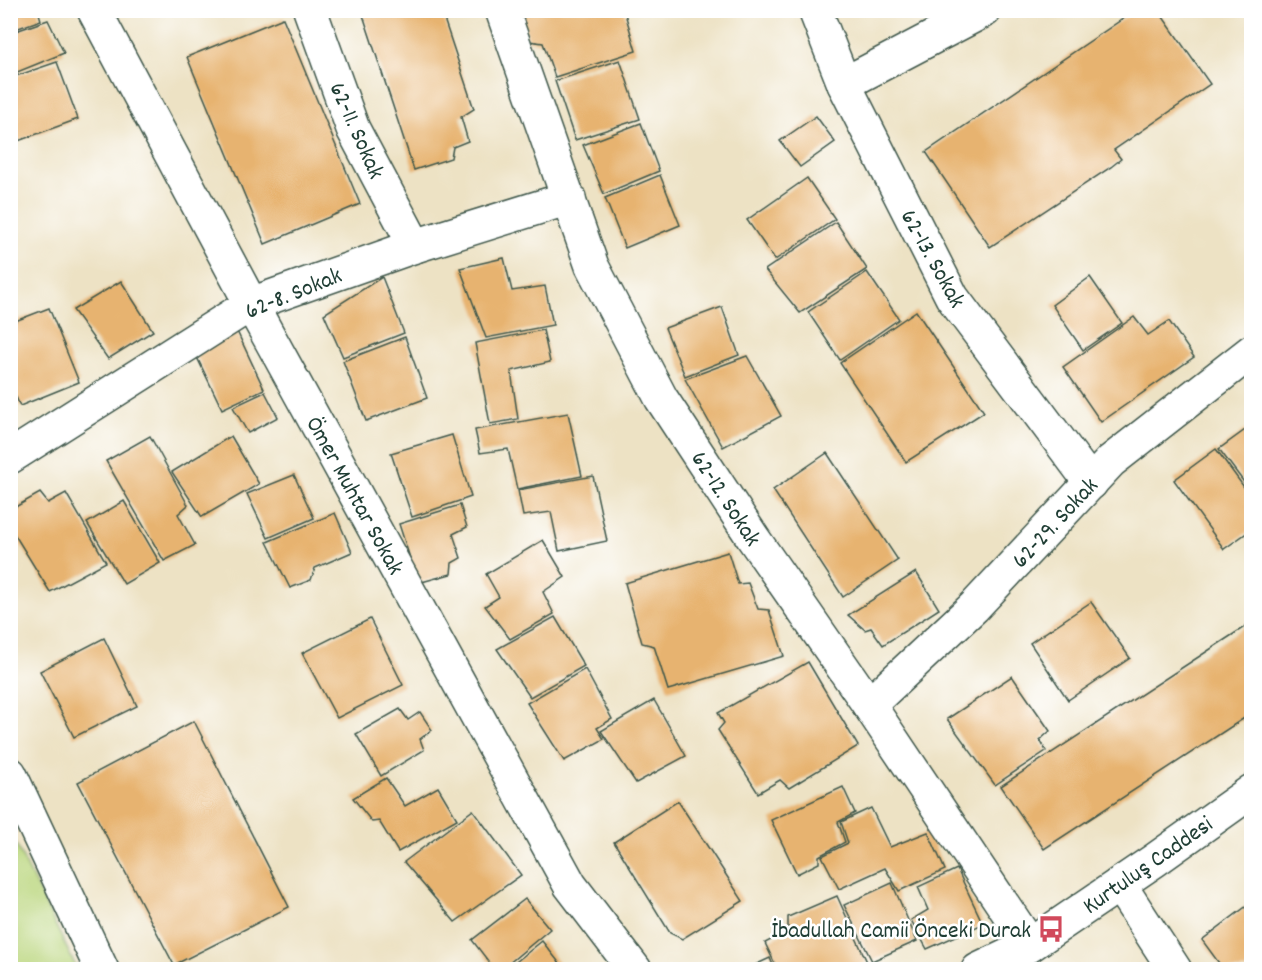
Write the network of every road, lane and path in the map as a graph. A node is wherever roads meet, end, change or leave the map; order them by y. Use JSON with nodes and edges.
{"nodes":[{"id":1,"x":94,"y":10,"type":"edge"},
{"id":2,"x":310,"y":10,"type":"edge"},
{"id":3,"x":502,"y":10,"type":"edge"},
{"id":4,"x":815,"y":10,"type":"edge"},
{"id":5,"x":985,"y":10,"type":"edge"},
{"id":6,"x":844,"y":84,"type":"junction"},
{"id":7,"x":569,"y":198,"type":"junction"},
{"id":8,"x":415,"y":246,"type":"junction"},
{"id":9,"x":252,"y":304,"type":"junction"},
{"id":10,"x":1251,"y":351,"type":"edge"},
{"id":11,"x":10,"y":457,"type":"edge"},
{"id":12,"x":1091,"y":483,"type":"junction"},
{"id":13,"x":869,"y":705,"type":"junction"},
{"id":14,"x":10,"y":774,"type":"edge"},
{"id":15,"x":1251,"y":791,"type":"edge"},
{"id":16,"x":1119,"y":884,"type":"junction"},
{"id":17,"x":1030,"y":945,"type":"junction"},
{"id":18,"x":102,"y":969,"type":"edge"},
{"id":19,"x":635,"y":969,"type":"edge"},
{"id":20,"x":978,"y":969,"type":"edge"},
{"id":21,"x":1175,"y":969,"type":"edge"}],
"edges":[{"from":1,"to":9,"type":"street","name":"Ömer Muhtar Sokak"},
{"from":2,"to":8,"type":"street","name":"62-11. Sokak"},
{"from":3,"to":7,"type":"street","name":"62-12. Sokak"},
{"from":4,"to":6,"type":"street","name":"62-13. Sokak"},
{"from":5,"to":6,"type":"street"},
{"from":6,"to":12,"type":"street","name":"62-13. Sokak"},
{"from":7,"to":8,"type":"street","name":"62-8. Sokak"},
{"from":7,"to":13,"type":"street","name":"62-12. Sokak"},
{"from":8,"to":9,"type":"street","name":"62-8. Sokak"},
{"from":9,"to":11,"type":"street","name":"62-8. Sokak"},
{"from":9,"to":19,"type":"street","name":"Ömer Muhtar Sokak"},
{"from":10,"to":12,"type":"street","name":"62-29. Sokak"},
{"from":12,"to":13,"type":"street","name":"62-29. Sokak"},
{"from":13,"to":17,"type":"street","name":"62-12. Sokak"},
{"from":14,"to":18,"type":"street"},
{"from":15,"to":16,"type":"street","name":"Kurtuluş Caddesi"},
{"from":16,"to":17,"type":"street","name":"Kurtuluş Caddesi"},
{"from":16,"to":21,"type":"street"},
{"from":17,"to":20,"type":"street","name":"Kurtuluş Caddesi"}]}
